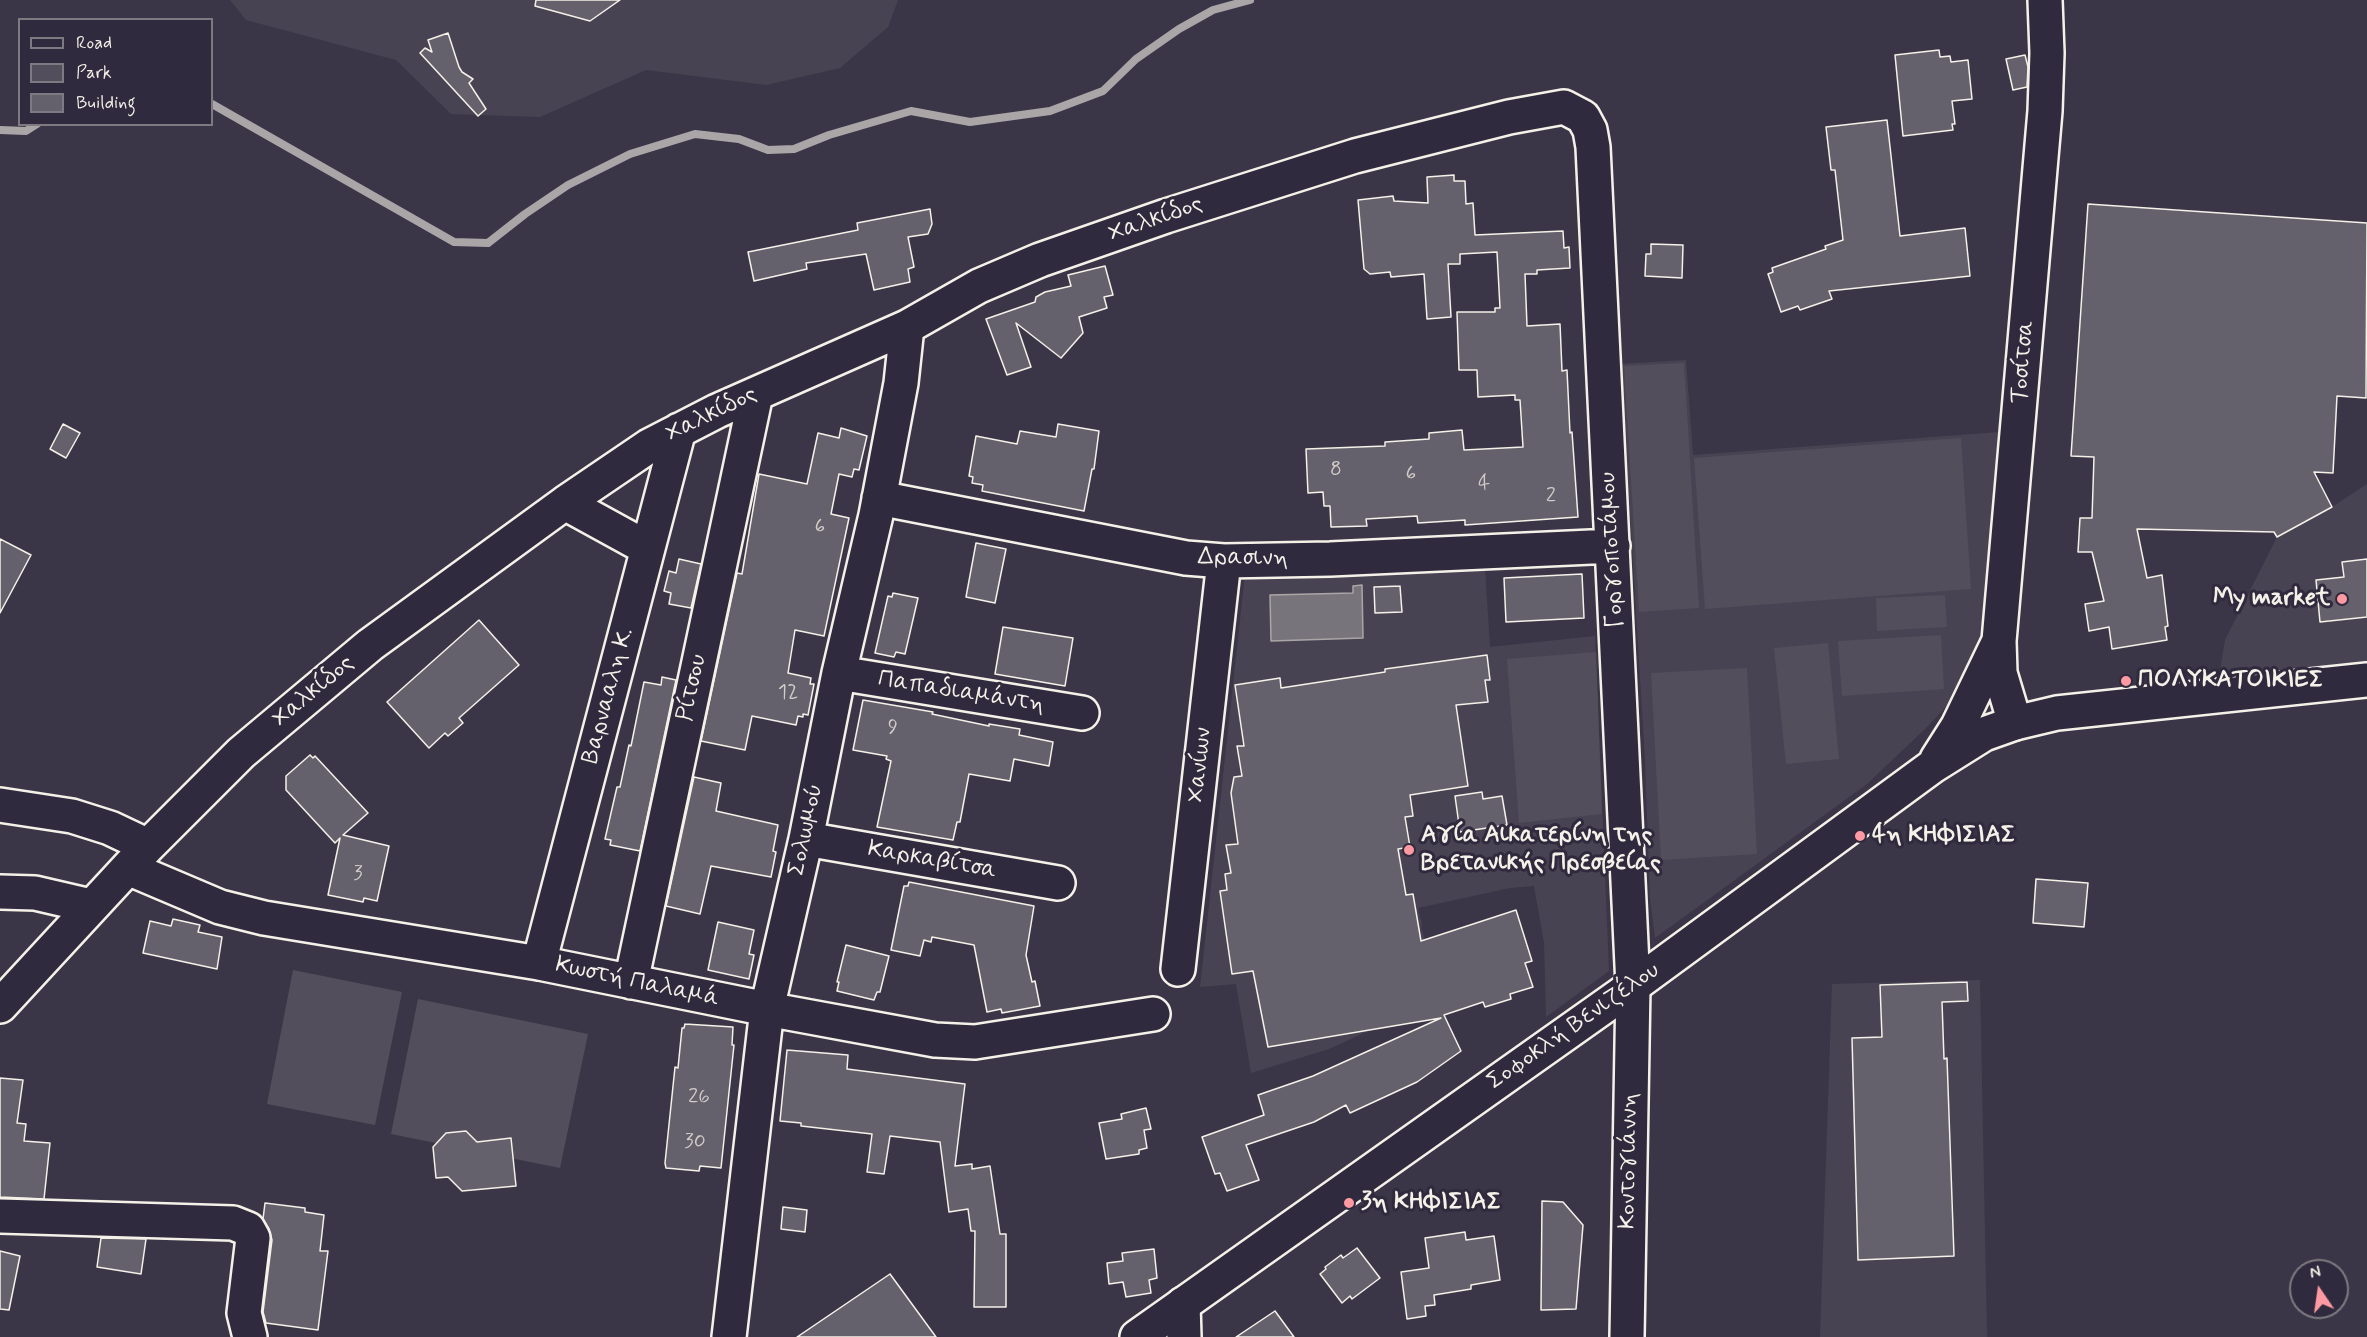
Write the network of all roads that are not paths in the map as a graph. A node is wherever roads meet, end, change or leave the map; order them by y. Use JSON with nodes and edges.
{"nodes":[{"id":1,"x":2045,"y":0,"type":"edge"},
{"id":2,"x":1583,"y":117,"type":"joint"},
{"id":3,"x":907,"y":327,"type":"junction"},
{"id":4,"x":756,"y":394,"type":"junction"},
{"id":5,"x":679,"y":430,"type":"junction"},
{"id":6,"x":879,"y":498,"type":"junction"},
{"id":7,"x":565,"y":503,"type":"junction"},
{"id":8,"x":1613,"y":546,"type":"junction"},
{"id":9,"x":647,"y":548,"type":"junction"},
{"id":10,"x":1224,"y":561,"type":"junction"},
{"id":11,"x":1999,"y":641,"type":"junction"},
{"id":12,"x":839,"y":674,"type":"junction"},
{"id":13,"x":2367,"y":680,"type":"edge"},
{"id":14,"x":1082,"y":713,"type":"dead end"},
{"id":15,"x":2015,"y":723,"type":"junction"},
{"id":16,"x":1933,"y":766,"type":"junction"},
{"id":17,"x":0,"y":805,"type":"edge"},
{"id":18,"x":806,"y":839,"type":"junction"},
{"id":19,"x":138,"y":857,"type":"junction"},
{"id":20,"x":1058,"y":883,"type":"dead end"},
{"id":21,"x":0,"y":892,"type":"edge"},
{"id":22,"x":91,"y":906,"type":"junction"},
{"id":23,"x":539,"y":963,"type":"junction"},
{"id":24,"x":1178,"y":969,"type":"dead end"},
{"id":25,"x":631,"y":982,"type":"junction"},
{"id":26,"x":1633,"y":986,"type":"junction"},
{"id":27,"x":0,"y":1006,"type":"edge"},
{"id":28,"x":767,"y":1009,"type":"junction"},
{"id":29,"x":1153,"y":1014,"type":"dead end"},
{"id":30,"x":0,"y":1216,"type":"edge"},
{"id":31,"x":1183,"y":1304,"type":"junction"},
{"id":32,"x":250,"y":1337,"type":"edge"},
{"id":33,"x":729,"y":1337,"type":"edge"},
{"id":34,"x":1137,"y":1337,"type":"edge"},
{"id":35,"x":1184,"y":1337,"type":"edge"},
{"id":36,"x":1627,"y":1337,"type":"edge"}],
"edges":[{"from":1,"to":11,"type":"street","name":"Τοσίτσα"},
{"from":2,"to":3,"type":"street","name":"Χαλκίδος"},
{"from":2,"to":8,"type":"street","name":"Γοργοποτάμου"},
{"from":3,"to":4,"type":"street","name":"Χαλκίδος"},
{"from":3,"to":6,"type":"street","name":"Σολωμού"},
{"from":4,"to":5,"type":"street","name":"Χαλκίδος"},
{"from":4,"to":25,"type":"street","name":"Ρίτσου"},
{"from":5,"to":7,"type":"street","name":"Χαλκίδος"},
{"from":5,"to":9,"type":"street","name":"Βαρνααλη Κ."},
{"from":6,"to":10,"type":"street","name":"Δρασινη"},
{"from":6,"to":12,"type":"street","name":"Σολωμού"},
{"from":7,"to":9,"type":"street"},
{"from":7,"to":19,"type":"street","name":"Χαλκίδος"},
{"from":8,"to":10,"type":"street","name":"Δρασινη"},
{"from":8,"to":26,"type":"street","name":"Γοργοποτάμου"},
{"from":9,"to":23,"type":"street","name":"Βαρνααλη Κ."},
{"from":10,"to":24,"type":"street","name":"Χανίων"},
{"from":11,"to":15,"type":"street","name":"Τοσίτσα"},
{"from":11,"to":16,"type":"street"},
{"from":12,"to":14,"type":"street","name":"Παπαδιαμάντη"},
{"from":12,"to":18,"type":"street","name":"Σολωμού"},
{"from":13,"to":15,"type":"street","name":"Σοφοκλή Βενιζέλου"},
{"from":15,"to":16,"type":"street","name":"Σοφοκλή Βενιζέλου"},
{"from":16,"to":26,"type":"street","name":"Σοφοκλή Βενιζέλου"},
{"from":17,"to":19,"type":"street","name":"Κωστή Παλαμά"},
{"from":18,"to":20,"type":"street","name":"Καρκαβίτσα"},
{"from":18,"to":28,"type":"street","name":"Σολωμού"},
{"from":19,"to":22,"type":"street","name":"Χαλκίδος"},
{"from":19,"to":23,"type":"street","name":"Κωστή Παλαμά"},
{"from":21,"to":22,"type":"street"},
{"from":22,"to":27,"type":"street","name":"Χαλκίδος"},
{"from":23,"to":25,"type":"street","name":"Κωστή Παλαμά"},
{"from":25,"to":28,"type":"street","name":"Κωστή Παλαμά"},
{"from":26,"to":31,"type":"street","name":"Σοφοκλή Βενιζέλου"},
{"from":26,"to":36,"type":"street","name":"Κοντογιάννη"},
{"from":28,"to":29,"type":"street","name":"Κωστή Παλαμά"},
{"from":28,"to":33,"type":"street","name":"Σολωμού"},
{"from":30,"to":32,"type":"street"},
{"from":31,"to":34,"type":"street","name":"Σοφοκλή Βενιζέλου"},
{"from":31,"to":35,"type":"street"}]}
